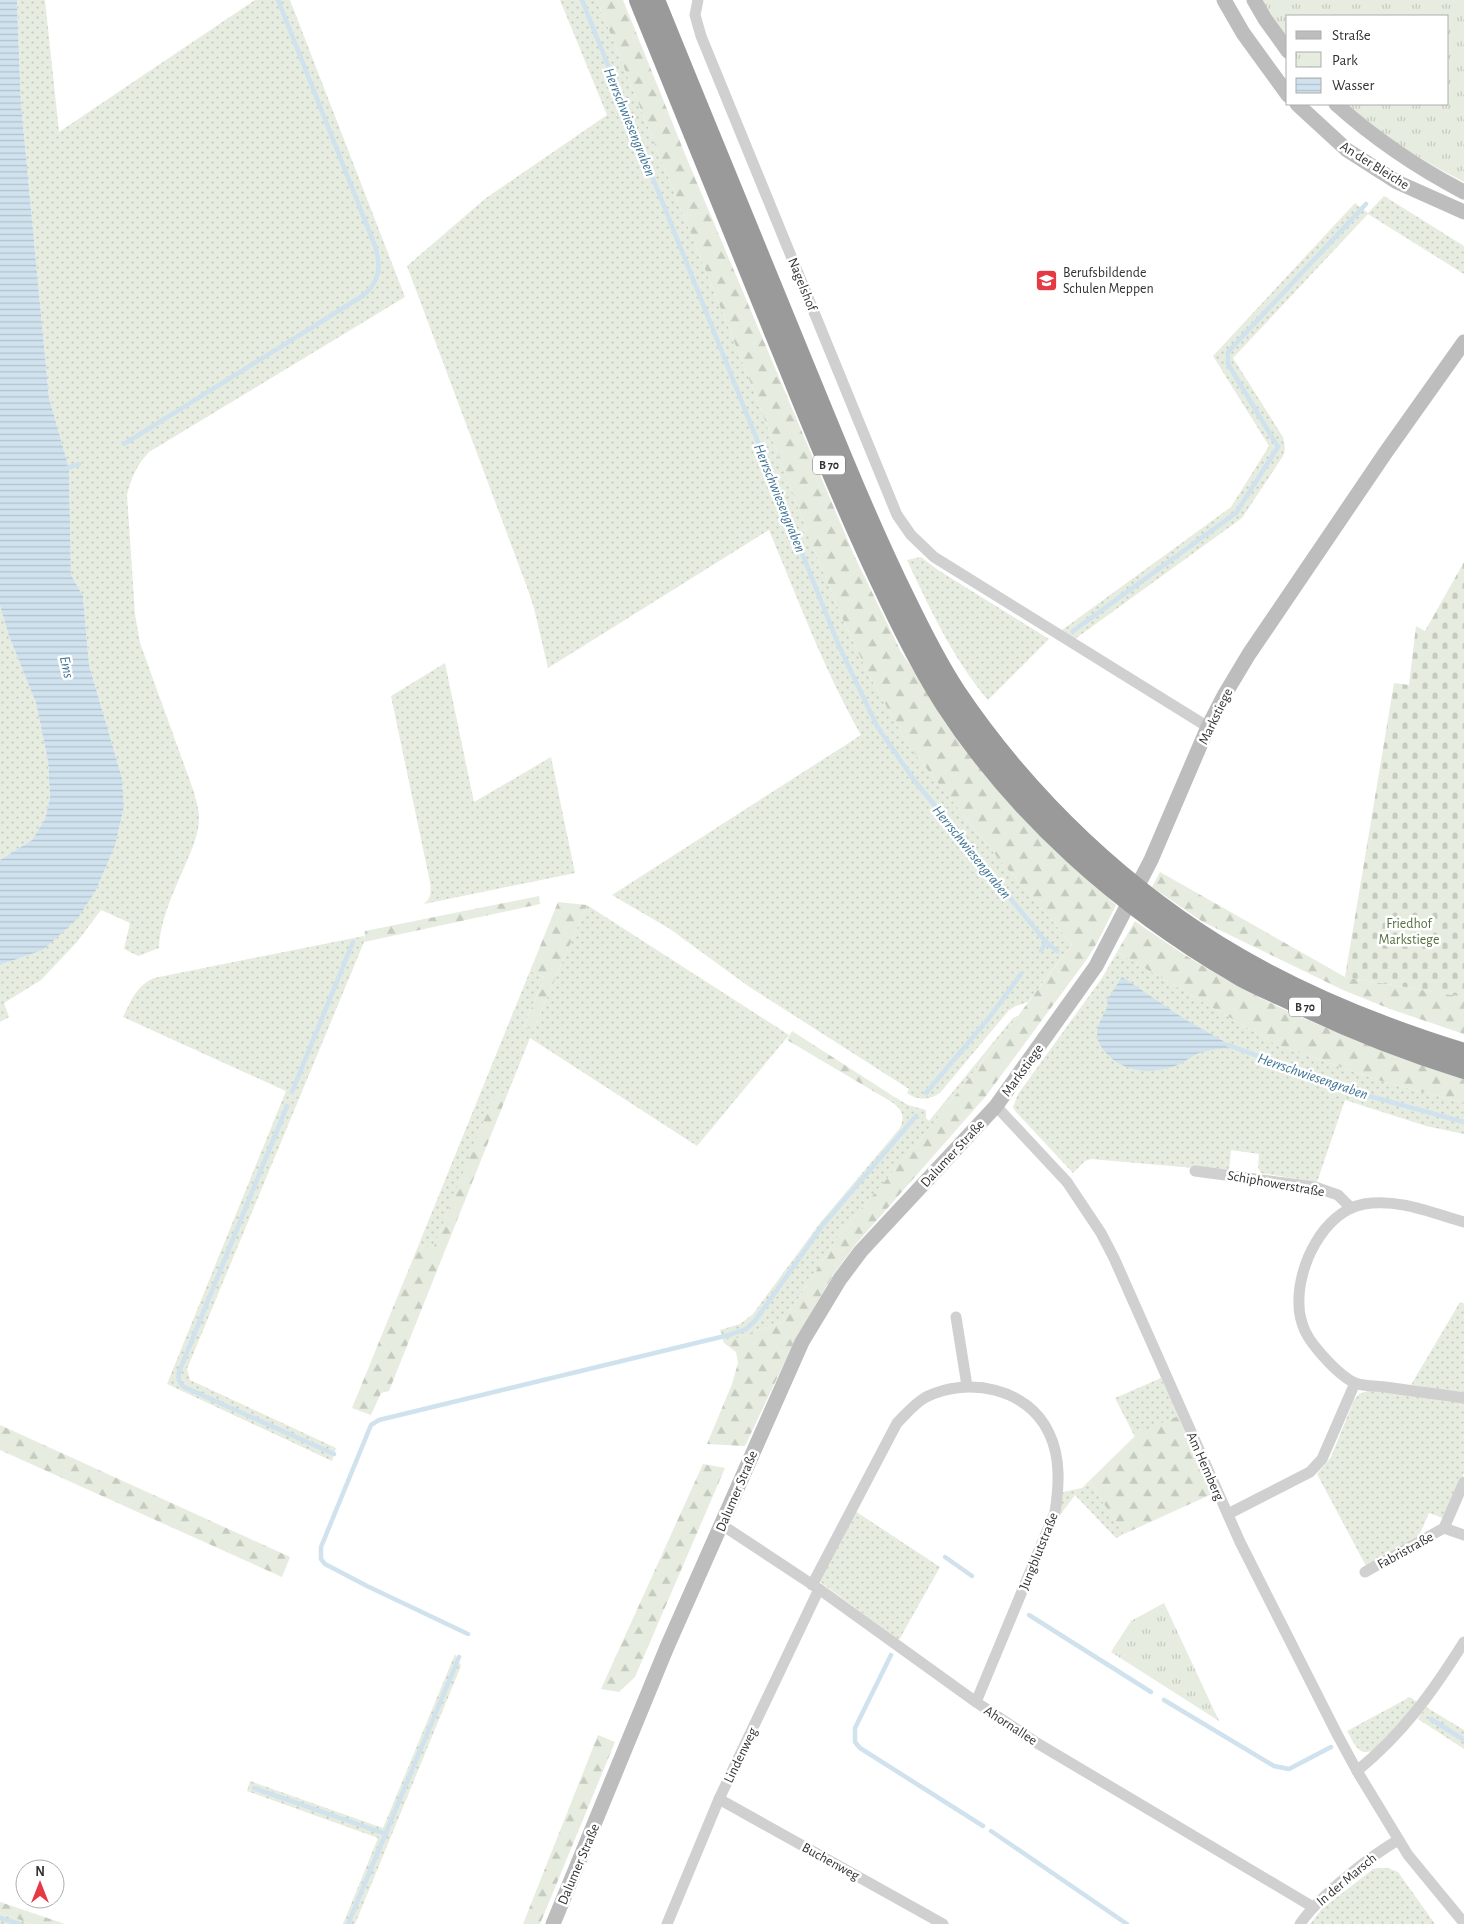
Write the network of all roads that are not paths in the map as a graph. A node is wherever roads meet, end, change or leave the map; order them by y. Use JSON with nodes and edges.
{"nodes":[{"id":1,"x":638,"y":0,"type":"edge"},
{"id":2,"x":655,"y":0,"type":"edge"},
{"id":3,"x":698,"y":0,"type":"edge"},
{"id":4,"x":1224,"y":0,"type":"edge"},
{"id":5,"x":1254,"y":0,"type":"edge"},
{"id":6,"x":1286,"y":48,"type":"edge"},
{"id":7,"x":1286,"y":92,"type":"edge"},
{"id":8,"x":1297,"y":105,"type":"edge"},
{"id":9,"x":1337,"y":105,"type":"edge"},
{"id":10,"x":1398,"y":182,"type":"junction"},
{"id":11,"x":1464,"y":192,"type":"edge"},
{"id":12,"x":1464,"y":212,"type":"edge"},
{"id":13,"x":1464,"y":224,"type":"edge"},
{"id":14,"x":1464,"y":342,"type":"edge"},
{"id":15,"x":1208,"y":727,"type":"junction"},
{"id":16,"x":1106,"y":872,"type":"junction"},
{"id":17,"x":1463,"y":1056,"type":"edge"},
{"id":18,"x":996,"y":1106,"type":"junction"},
{"id":19,"x":1195,"y":1172,"type":"dead end"},
{"id":20,"x":1351,"y":1208,"type":"junction"},
{"id":21,"x":1464,"y":1222,"type":"edge"},
{"id":22,"x":956,"y":1317,"type":"dead end"},
{"id":23,"x":1355,"y":1383,"type":"junction"},
{"id":24,"x":967,"y":1386,"type":"junction"},
{"id":25,"x":1464,"y":1398,"type":"edge"},
{"id":26,"x":1464,"y":1482,"type":"edge"},
{"id":27,"x":1228,"y":1514,"type":"junction"},
{"id":28,"x":722,"y":1524,"type":"junction"},
{"id":29,"x":1444,"y":1528,"type":"junction"},
{"id":30,"x":1464,"y":1535,"type":"edge"},
{"id":31,"x":1365,"y":1572,"type":"dead end"},
{"id":32,"x":816,"y":1587,"type":"junction"},
{"id":33,"x":1464,"y":1642,"type":"edge"},
{"id":34,"x":976,"y":1702,"type":"junction"},
{"id":35,"x":1357,"y":1771,"type":"junction"},
{"id":36,"x":719,"y":1799,"type":"junction"},
{"id":37,"x":1398,"y":1840,"type":"junction"},
{"id":38,"x":1313,"y":1907,"type":"junction"},
{"id":39,"x":1463,"y":1922,"type":"edge"},
{"id":40,"x":553,"y":1924,"type":"edge"},
{"id":41,"x":666,"y":1924,"type":"edge"},
{"id":42,"x":942,"y":1924,"type":"edge"},
{"id":43,"x":1300,"y":1924,"type":"edge"}],
"edges":[{"from":1,"to":16,"type":"highway","number":"B 70"},
{"from":2,"to":16,"type":"highway","number":"B 70"},
{"from":3,"to":15,"type":"street","name":"Nagelshof"},
{"from":4,"to":7,"type":"street"},
{"from":5,"to":6,"type":"street"},
{"from":8,"to":10,"type":"street","name":"An der Bleiche"},
{"from":9,"to":11,"type":"street","name":"An der Bleiche"},
{"from":10,"to":12,"type":"street","name":"An der Bleiche"},
{"from":10,"to":13,"type":"street"},
{"from":14,"to":15,"type":"street","name":"Markstiege"},
{"from":15,"to":18,"type":"street","name":"Markstiege"},
{"from":16,"to":17,"type":"highway","number":"B 70"},
{"from":18,"to":27,"type":"street","name":"Am Hemberg"},
{"from":18,"to":28,"type":"street","name":"Dalumer Straße"},
{"from":19,"to":20,"type":"street","name":"Schiphowerstraße"},
{"from":20,"to":21,"type":"street"},
{"from":20,"to":23,"type":"street"},
{"from":22,"to":24,"type":"street"},
{"from":23,"to":25,"type":"street"},
{"from":23,"to":27,"type":"street"},
{"from":24,"to":32,"type":"street","name":"Jungblutstraße"},
{"from":24,"to":34,"type":"street","name":"Jungblutstraße"},
{"from":26,"to":29,"type":"street","name":"Fabristraße"},
{"from":27,"to":35,"type":"street","name":"Am Hemberg"},
{"from":28,"to":32,"type":"street","name":"Ahornallee"},
{"from":28,"to":40,"type":"street","name":"Dalumer Straße"},
{"from":29,"to":30,"type":"street","name":"Fabristraße"},
{"from":29,"to":31,"type":"street","name":"Fabristraße"},
{"from":32,"to":34,"type":"street","name":"Ahornallee"},
{"from":32,"to":36,"type":"street","name":"Lindenweg"},
{"from":33,"to":35,"type":"street"},
{"from":34,"to":38,"type":"street","name":"Ahornallee"},
{"from":35,"to":37,"type":"street","name":"Am Hemberg"},
{"from":36,"to":41,"type":"street","name":"Lindenweg"},
{"from":36,"to":42,"type":"street","name":"Buchenweg"},
{"from":37,"to":38,"type":"street","name":"In der Marsch"},
{"from":37,"to":39,"type":"street","name":"Am Hemberg"},
{"from":38,"to":43,"type":"street","name":"In der Marsch"}]}
